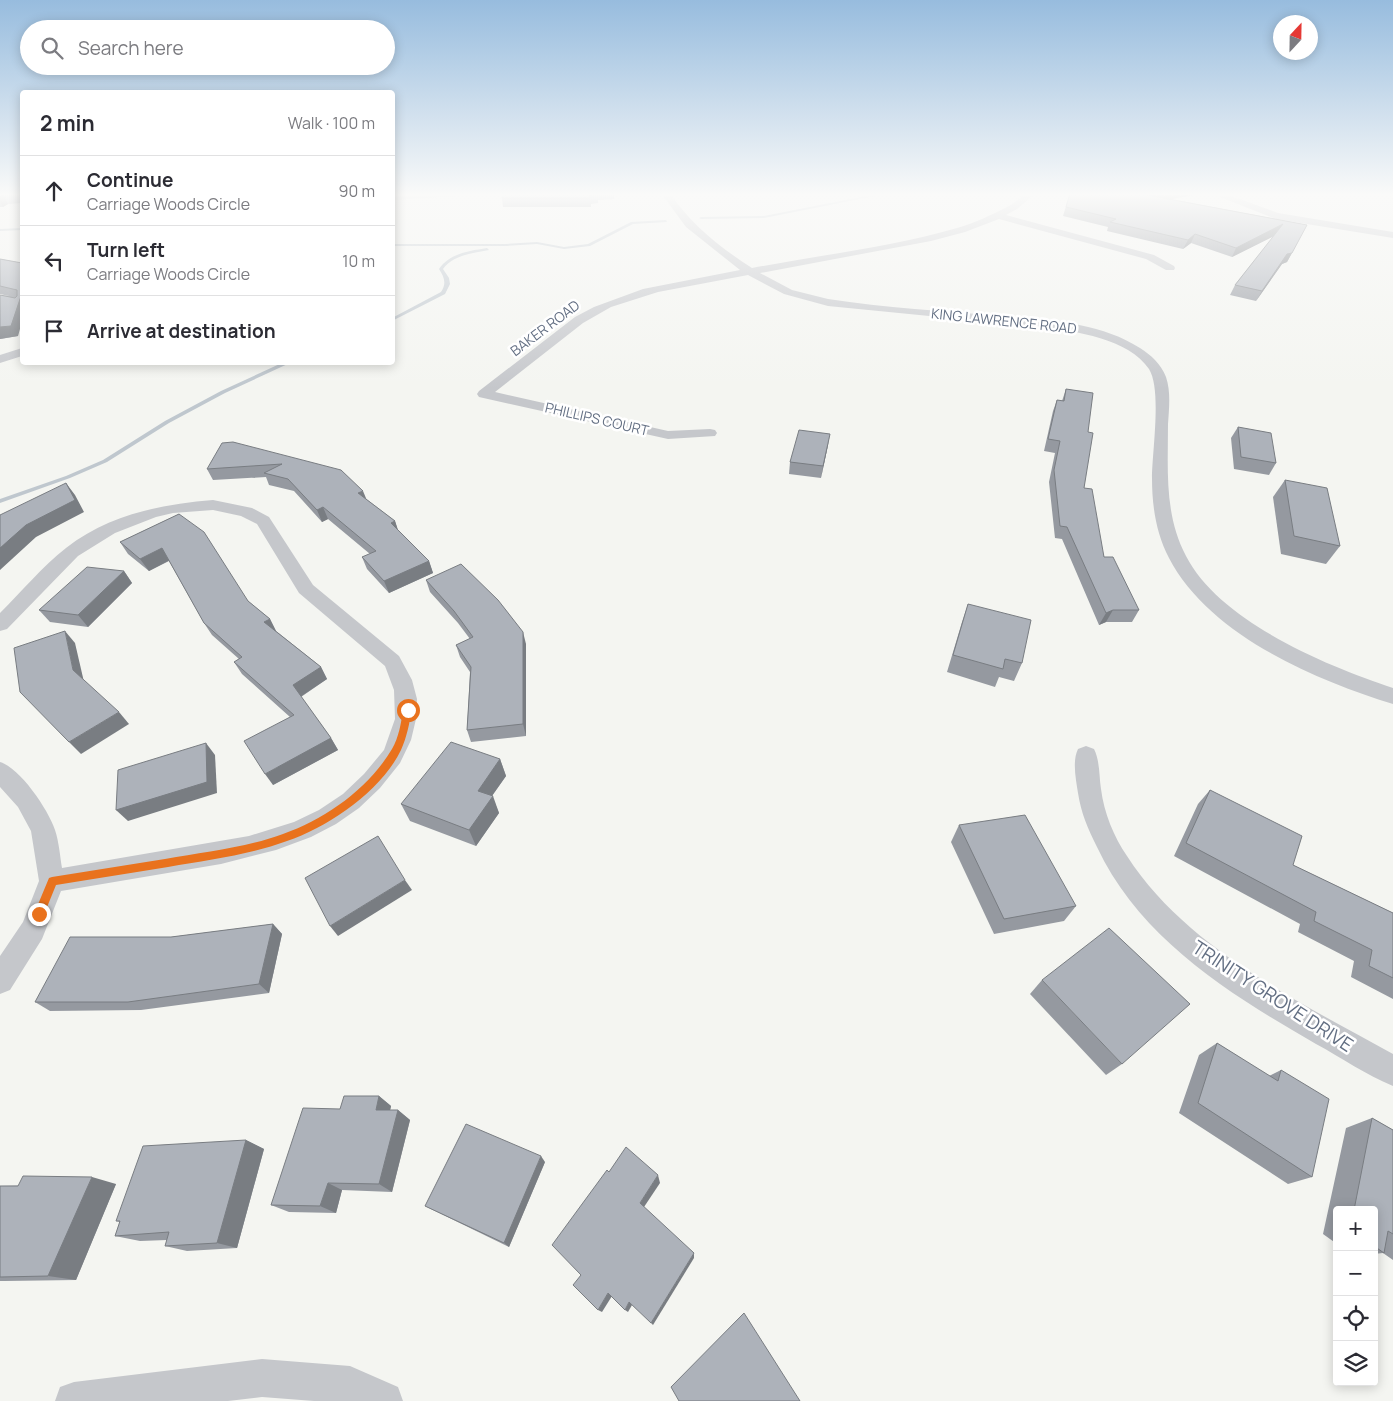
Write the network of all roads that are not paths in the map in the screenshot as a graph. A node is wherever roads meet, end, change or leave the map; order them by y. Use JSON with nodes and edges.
{"nodes":[{"id":1,"x":731,"y":258,"type":"edge"},
{"id":2,"x":819,"y":258,"type":"edge"},
{"id":3,"x":1153,"y":258,"type":"edge"},
{"id":4,"x":1170,"y":268,"type":"dead end"},
{"id":5,"x":748,"y":272,"type":"junction"},
{"id":6,"x":20,"y":353,"type":"edge"},
{"id":7,"x":0,"y":359,"type":"edge"},
{"id":8,"x":484,"y":394,"type":"joint"},
{"id":9,"x":710,"y":434,"type":"dead end"},
{"id":10,"x":0,"y":624,"type":"edge"},
{"id":11,"x":1393,"y":696,"type":"edge"},
{"id":12,"x":1086,"y":755,"type":"dead end"},
{"id":13,"x":0,"y":771,"type":"edge"},
{"id":14,"x":52,"y":882,"type":"junction"},
{"id":15,"x":0,"y":980,"type":"edge"},
{"id":16,"x":1393,"y":1071,"type":"edge"},
{"id":17,"x":74,"y":1401,"type":"edge"},
{"id":18,"x":384,"y":1401,"type":"edge"}],
"edges":[{"from":1,"to":5,"type":"street","name":"KING LAWRENCE ROAD"},
{"from":2,"to":5,"type":"street","name":"BAKER ROAD"},
{"from":3,"to":4,"type":"street"},
{"from":5,"to":8,"type":"street","name":"BAKER ROAD"},
{"from":5,"to":11,"type":"street","name":"KING LAWRENCE ROAD"},
{"from":6,"to":7,"type":"street"},
{"from":8,"to":9,"type":"street","name":"PHILLIPS COURT"},
{"from":10,"to":14,"type":"street"},
{"from":12,"to":16,"type":"street","name":"TRINITY GROVE DRIVE"},
{"from":13,"to":14,"type":"street"},
{"from":14,"to":15,"type":"street"},
{"from":17,"to":18,"type":"street"}]}
